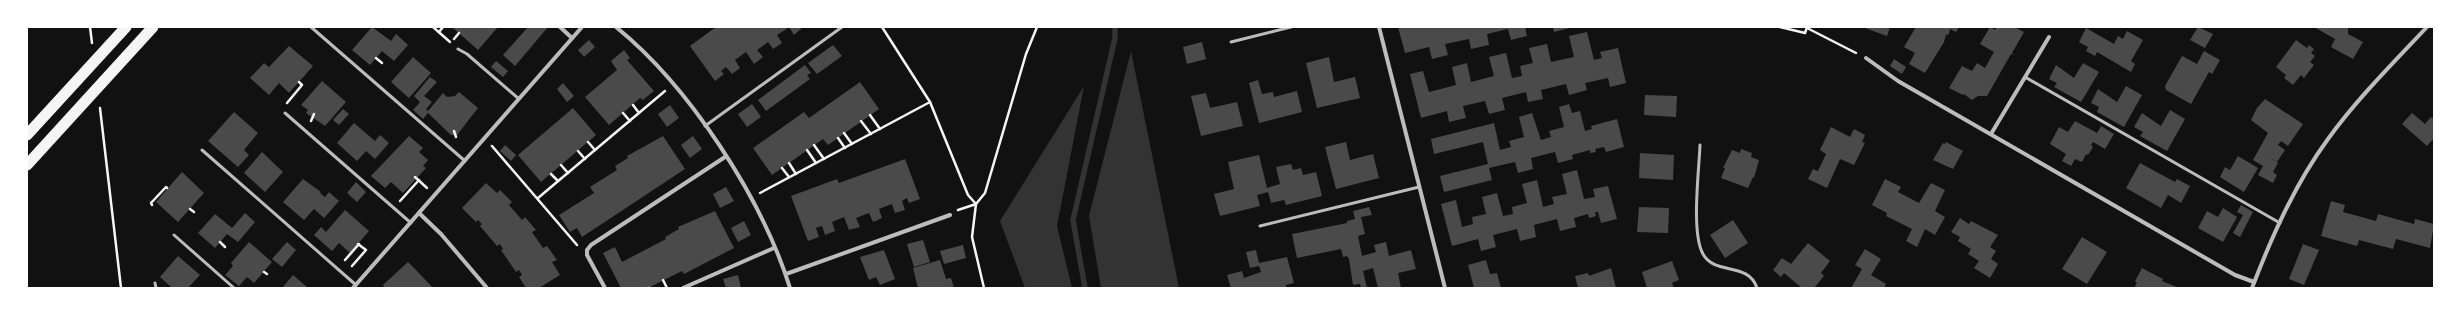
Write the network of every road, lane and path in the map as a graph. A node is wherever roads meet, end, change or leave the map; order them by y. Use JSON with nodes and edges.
{"nodes":[{"id":1,"x":126,"y":27,"type":"edge"},
{"id":2,"x":153,"y":27,"type":"edge"},
{"id":3,"x":311,"y":27,"type":"edge"},
{"id":4,"x":433,"y":27,"type":"edge"},
{"id":5,"x":443,"y":27,"type":"edge"},
{"id":6,"x":560,"y":27,"type":"edge"},
{"id":7,"x":582,"y":27,"type":"edge"},
{"id":8,"x":616,"y":27,"type":"edge"},
{"id":9,"x":842,"y":27,"type":"edge"},
{"id":10,"x":882,"y":27,"type":"edge"},
{"id":11,"x":1037,"y":27,"type":"edge"},
{"id":12,"x":1291,"y":27,"type":"edge"},
{"id":13,"x":1379,"y":27,"type":"edge"},
{"id":14,"x":1780,"y":27,"type":"edge"},
{"id":15,"x":2427,"y":27,"type":"edge"},
{"id":16,"x":1807,"y":28,"type":"edge"},
{"id":17,"x":439,"y":32,"type":"junction"},
{"id":18,"x":2049,"y":37,"type":"dead end"},
{"id":19,"x":572,"y":38,"type":"junction"},
{"id":20,"x":1231,"y":42,"type":"dead end"},
{"id":21,"x":458,"y":49,"type":"joint"},
{"id":22,"x":376,"y":58,"type":"dead end"},
{"id":23,"x":1866,"y":58,"type":"joint"},
{"id":24,"x":382,"y":63,"type":"dead end"},
{"id":25,"x":2025,"y":77,"type":"junction"},
{"id":26,"x":298,"y":82,"type":"dead end"},
{"id":27,"x":673,"y":84,"type":"junction"},
{"id":28,"x":519,"y":99,"type":"junction"},
{"id":29,"x":930,"y":102,"type":"junction"},
{"id":30,"x":633,"y":104,"type":"dead end"},
{"id":31,"x":285,"y":105,"type":"dead end"},
{"id":32,"x":640,"y":112,"type":"junction"},
{"id":33,"x":285,"y":113,"type":"dead end"},
{"id":34,"x":623,"y":113,"type":"dead end"},
{"id":35,"x":870,"y":115,"type":"dead end"},
{"id":36,"x":630,"y":121,"type":"junction"},
{"id":37,"x":861,"y":121,"type":"dead end"},
{"id":38,"x":705,"y":126,"type":"junction"},
{"id":39,"x":880,"y":130,"type":"junction"},
{"id":40,"x":844,"y":133,"type":"dead end"},
{"id":41,"x":871,"y":134,"type":"junction"},
{"id":42,"x":1991,"y":134,"type":"junction"},
{"id":43,"x":27,"y":135,"type":"edge"},
{"id":44,"x":485,"y":138,"type":"junction"},
{"id":45,"x":838,"y":138,"type":"dead end"},
{"id":46,"x":588,"y":142,"type":"dead end"},
{"id":47,"x":852,"y":144,"type":"junction"},
{"id":48,"x":104,"y":145,"type":"dead end"},
{"id":49,"x":814,"y":145,"type":"dead end"},
{"id":50,"x":1700,"y":145,"type":"dead end"},
{"id":51,"x":845,"y":148,"type":"junction"},
{"id":52,"x":202,"y":150,"type":"dead end"},
{"id":53,"x":595,"y":150,"type":"junction"},
{"id":54,"x":807,"y":150,"type":"dead end"},
{"id":55,"x":578,"y":151,"type":"dead end"},
{"id":56,"x":725,"y":157,"type":"junction"},
{"id":57,"x":585,"y":159,"type":"junction"},
{"id":58,"x":824,"y":159,"type":"junction"},
{"id":59,"x":465,"y":161,"type":"junction"},
{"id":60,"x":789,"y":163,"type":"dead end"},
{"id":61,"x":816,"y":163,"type":"junction"},
{"id":62,"x":27,"y":165,"type":"edge"},
{"id":63,"x":562,"y":165,"type":"dead end"},
{"id":64,"x":782,"y":168,"type":"dead end"},
{"id":65,"x":568,"y":173,"type":"junction"},
{"id":66,"x":552,"y":174,"type":"dead end"},
{"id":67,"x":796,"y":174,"type":"junction"},
{"id":68,"x":415,"y":177,"type":"dead end"},
{"id":69,"x":789,"y":177,"type":"junction"},
{"id":70,"x":419,"y":180,"type":"junction"},
{"id":71,"x":558,"y":181,"type":"junction"},
{"id":72,"x":1419,"y":187,"type":"junction"},
{"id":73,"x":167,"y":188,"type":"dead end"},
{"id":74,"x":429,"y":190,"type":"dead end"},
{"id":75,"x":538,"y":198,"type":"junction"},
{"id":76,"x":750,"y":198,"type":"junction"},
{"id":77,"x":976,"y":204,"type":"junction"},
{"id":78,"x":152,"y":205,"type":"dead end"},
{"id":79,"x":401,"y":206,"type":"dead end"},
{"id":80,"x":190,"y":208,"type":"dead end"},
{"id":81,"x":194,"y":212,"type":"dead end"},
{"id":82,"x":419,"y":213,"type":"junction"},
{"id":83,"x":950,"y":215,"type":"joint"},
{"id":84,"x":411,"y":223,"type":"junction"},
{"id":85,"x":2280,"y":223,"type":"junction"},
{"id":86,"x":1260,"y":226,"type":"dead end"},
{"id":87,"x":174,"y":235,"type":"dead end"},
{"id":88,"x":220,"y":242,"type":"dead end"},
{"id":89,"x":225,"y":247,"type":"dead end"},
{"id":90,"x":774,"y":248,"type":"junction"},
{"id":91,"x":587,"y":250,"type":"junction"},
{"id":92,"x":346,"y":260,"type":"dead end"},
{"id":93,"x":352,"y":266,"type":"dead end"},
{"id":94,"x":264,"y":272,"type":"dead end"},
{"id":95,"x":267,"y":274,"type":"dead end"},
{"id":96,"x":786,"y":274,"type":"junction"},
{"id":97,"x":663,"y":280,"type":"dead end"},
{"id":98,"x":2254,"y":282,"type":"junction"},
{"id":99,"x":155,"y":284,"type":"dead end"},
{"id":100,"x":355,"y":286,"type":"edge"},
{"id":101,"x":121,"y":288,"type":"edge"},
{"id":102,"x":156,"y":288,"type":"edge"},
{"id":103,"x":234,"y":288,"type":"edge"},
{"id":104,"x":487,"y":288,"type":"edge"},
{"id":105,"x":605,"y":288,"type":"edge"},
{"id":106,"x":667,"y":288,"type":"edge"},
{"id":107,"x":683,"y":288,"type":"edge"},
{"id":108,"x":790,"y":288,"type":"edge"},
{"id":109,"x":984,"y":288,"type":"edge"},
{"id":110,"x":1445,"y":288,"type":"edge"},
{"id":111,"x":1757,"y":288,"type":"edge"},
{"id":112,"x":2252,"y":288,"type":"edge"}],
"edges":[{"from":1,"to":43,"type":"highway"},
{"from":2,"to":62,"type":"highway"},
{"from":3,"to":59,"type":"lane"},
{"from":4,"to":17,"type":"path"},
{"from":5,"to":17,"type":"path"},
{"from":6,"to":19,"type":"street"},
{"from":7,"to":19,"type":"street"},
{"from":8,"to":27,"type":"street"},
{"from":9,"to":38,"type":"lane"},
{"from":10,"to":29,"type":"path"},
{"from":11,"to":77,"type":"path"},
{"from":12,"to":20,"type":"lane"},
{"from":13,"to":72,"type":"street"},
{"from":14,"to":16,"type":"path"},
{"from":15,"to":85,"type":"street"},
{"from":16,"to":23,"type":"path"},
{"from":17,"to":21,"type":"path"},
{"from":18,"to":25,"type":"street"},
{"from":19,"to":28,"type":"street"},
{"from":21,"to":28,"type":"lane"},
{"from":22,"to":24,"type":"path"},
{"from":23,"to":42,"type":"street"},
{"from":25,"to":42,"type":"street"},
{"from":25,"to":85,"type":"lane"},
{"from":26,"to":31,"type":"path"},
{"from":27,"to":32,"type":"path"},
{"from":27,"to":38,"type":"street"},
{"from":28,"to":44,"type":"street"},
{"from":29,"to":39,"type":"path"},
{"from":29,"to":77,"type":"path"},
{"from":30,"to":32,"type":"path"},
{"from":32,"to":36,"type":"path"},
{"from":33,"to":84,"type":"lane"},
{"from":34,"to":36,"type":"path"},
{"from":35,"to":39,"type":"path"},
{"from":36,"to":53,"type":"path"},
{"from":37,"to":41,"type":"path"},
{"from":38,"to":56,"type":"street"},
{"from":39,"to":41,"type":"path"},
{"from":40,"to":47,"type":"path"},
{"from":41,"to":47,"type":"path"},
{"from":42,"to":98,"type":"street"},
{"from":44,"to":59,"type":"street"},
{"from":44,"to":75,"type":"path"},
{"from":45,"to":51,"type":"path"},
{"from":46,"to":53,"type":"path"},
{"from":47,"to":51,"type":"path"},
{"from":48,"to":101,"type":"path"},
{"from":49,"to":58,"type":"path"},
{"from":50,"to":111,"type":"lane"},
{"from":51,"to":58,"type":"path"},
{"from":52,"to":100,"type":"lane"},
{"from":53,"to":57,"type":"path"},
{"from":54,"to":61,"type":"path"},
{"from":55,"to":57,"type":"path"},
{"from":56,"to":76,"type":"street"},
{"from":56,"to":91,"type":"street"},
{"from":57,"to":65,"type":"path"},
{"from":58,"to":61,"type":"path"},
{"from":59,"to":82,"type":"street"},
{"from":60,"to":67,"type":"path"},
{"from":61,"to":67,"type":"path"},
{"from":63,"to":65,"type":"path"},
{"from":64,"to":69,"type":"path"},
{"from":65,"to":71,"type":"path"},
{"from":66,"to":71,"type":"path"},
{"from":67,"to":69,"type":"path"},
{"from":68,"to":70,"type":"path"},
{"from":69,"to":76,"type":"path"},
{"from":70,"to":74,"type":"path"},
{"from":70,"to":79,"type":"path"},
{"from":71,"to":75,"type":"path"},
{"from":72,"to":86,"type":"lane"},
{"from":72,"to":110,"type":"street"},
{"from":73,"to":78,"type":"path"},
{"from":75,"to":91,"type":"path"},
{"from":76,"to":90,"type":"street"},
{"from":77,"to":83,"type":"path"},
{"from":77,"to":109,"type":"path"},
{"from":80,"to":81,"type":"path"},
{"from":82,"to":84,"type":"street"},
{"from":82,"to":104,"type":"street"},
{"from":83,"to":96,"type":"street"},
{"from":84,"to":100,"type":"street"},
{"from":85,"to":98,"type":"street"},
{"from":87,"to":103,"type":"lane"},
{"from":88,"to":89,"type":"path"},
{"from":90,"to":96,"type":"street"},
{"from":90,"to":107,"type":"street"},
{"from":91,"to":105,"type":"street"},
{"from":92,"to":93,"type":"path"},
{"from":94,"to":95,"type":"path"},
{"from":96,"to":108,"type":"street"},
{"from":97,"to":106,"type":"path"},
{"from":98,"to":112,"type":"street"},
{"from":99,"to":102,"type":"lane"}]}
